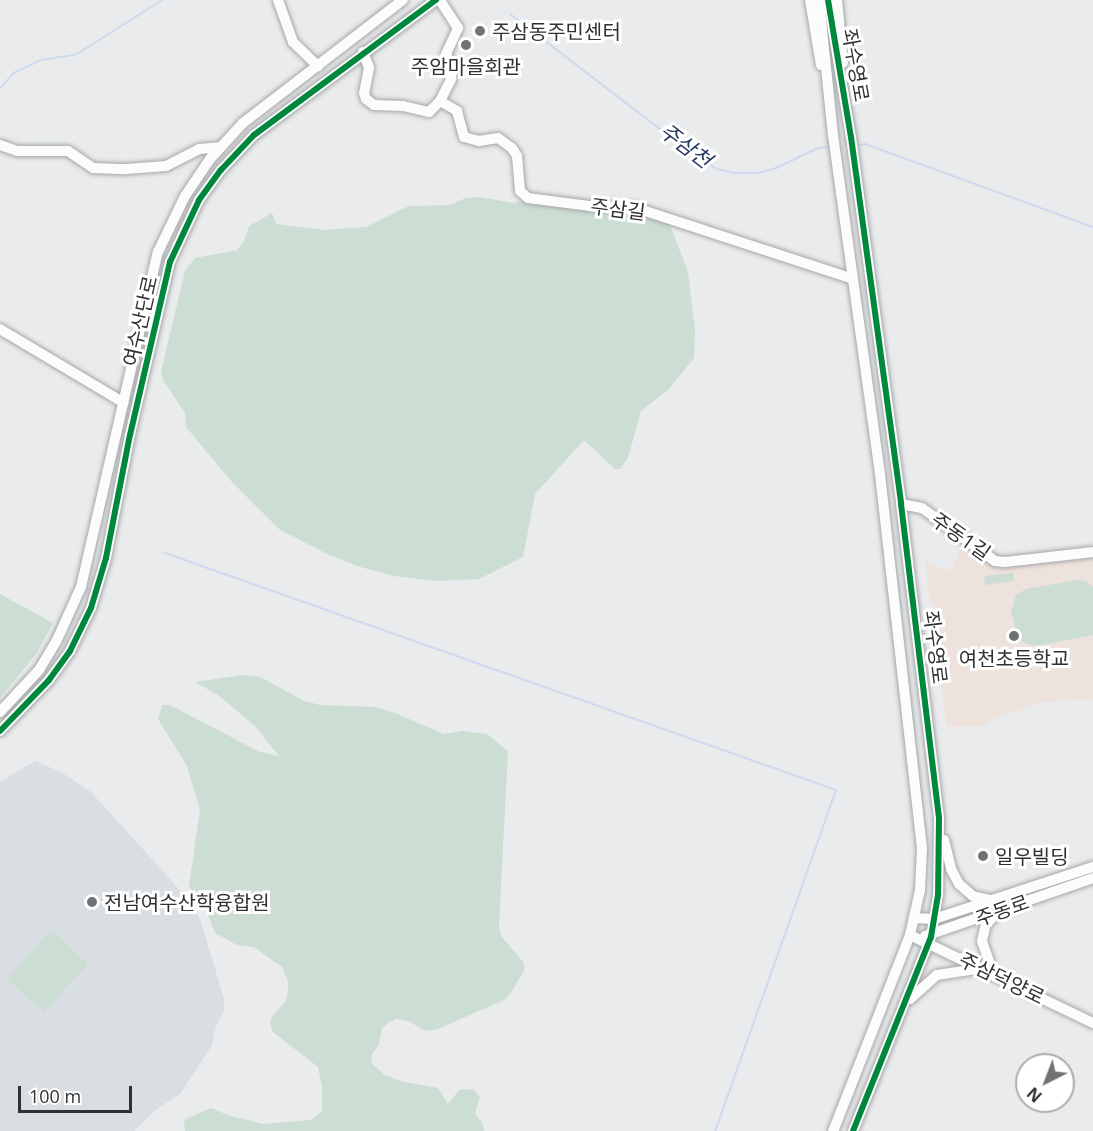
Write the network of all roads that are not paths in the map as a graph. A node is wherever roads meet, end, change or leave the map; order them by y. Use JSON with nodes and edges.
{"nodes":[{"id":1,"x":278,"y":0,"type":"edge"},
{"id":2,"x":404,"y":0,"type":"edge"},
{"id":3,"x":438,"y":0,"type":"edge"},
{"id":4,"x":810,"y":0,"type":"edge"},
{"id":5,"x":819,"y":0,"type":"edge"},
{"id":6,"x":828,"y":0,"type":"edge"},
{"id":7,"x":837,"y":0,"type":"edge"},
{"id":8,"x":416,"y":15,"type":"junction"},
{"id":9,"x":363,"y":52,"type":"junction"},
{"id":10,"x":318,"y":66,"type":"junction"},
{"id":11,"x":842,"y":79,"type":"junction"},
{"id":12,"x":825,"y":80,"type":"junction"},
{"id":13,"x":440,"y":101,"type":"junction"},
{"id":14,"x":0,"y":145,"type":"edge"},
{"id":15,"x":220,"y":147,"type":"junction"},
{"id":16,"x":232,"y":157,"type":"junction"},
{"id":17,"x":853,"y":279,"type":"junction"},
{"id":18,"x":0,"y":329,"type":"edge"},
{"id":19,"x":124,"y":403,"type":"junction"},
{"id":20,"x":901,"y":504,"type":"junction"},
{"id":21,"x":1093,"y":552,"type":"edge"},
{"id":22,"x":0,"y":712,"type":"edge"},
{"id":23,"x":0,"y":731,"type":"edge"},
{"id":24,"x":939,"y":818,"type":"junction"},
{"id":25,"x":1093,"y":867,"type":"edge"},
{"id":26,"x":1093,"y":878,"type":"edge"},
{"id":27,"x":993,"y":901,"type":"junction"},
{"id":28,"x":1010,"y":906,"type":"junction"},
{"id":29,"x":914,"y":918,"type":"junction"},
{"id":30,"x":934,"y":919,"type":"junction"},
{"id":31,"x":910,"y":935,"type":"junction"},
{"id":32,"x":929,"y":940,"type":"junction"},
{"id":33,"x":988,"y":971,"type":"junction"},
{"id":34,"x":904,"y":1005,"type":"junction"},
{"id":35,"x":1093,"y":1023,"type":"edge"},
{"id":36,"x":832,"y":1131,"type":"edge"},
{"id":37,"x":854,"y":1131,"type":"edge"}],
"edges":[{"from":1,"to":10,"type":"street"},
{"from":2,"to":8,"type":"street"},
{"from":2,"to":10,"type":"street","name":"여수산단로"},
{"from":3,"to":8,"type":"street","name":"여수산단로"},
{"from":3,"to":13,"type":"street"},
{"from":4,"to":12,"type":"street","name":"좌수영로"},
{"from":5,"to":12,"type":"street","name":"좌수영로"},
{"from":6,"to":11,"type":"street","name":"좌수영로"},
{"from":7,"to":11,"type":"street","name":"좌수영로"},
{"from":8,"to":9,"type":"street","name":"여수산단로"},
{"from":9,"to":13,"type":"street"},
{"from":9,"to":16,"type":"street","name":"여수산단로"},
{"from":10,"to":15,"type":"street","name":"여수산단로"},
{"from":11,"to":20,"type":"street","name":"좌수영로"},
{"from":12,"to":17,"type":"street","name":"좌수영로"},
{"from":13,"to":17,"type":"street","name":"주삼길"},
{"from":14,"to":15,"type":"street"},
{"from":15,"to":16,"type":"street"},
{"from":15,"to":19,"type":"street","name":"여수산단로"},
{"from":16,"to":23,"type":"street","name":"여수산단로"},
{"from":17,"to":29,"type":"street","name":"좌수영로"},
{"from":18,"to":19,"type":"street"},
{"from":19,"to":22,"type":"street","name":"여수산단로"},
{"from":20,"to":21,"type":"street","name":"주동1길"},
{"from":20,"to":24,"type":"street","name":"좌수영로"},
{"from":24,"to":27,"type":"street"},
{"from":24,"to":30,"type":"street","name":"좌수영로"},
{"from":25,"to":27,"type":"street","name":"주동로"},
{"from":26,"to":28,"type":"street","name":"주동로"},
{"from":27,"to":30,"type":"street","name":"주동로"},
{"from":28,"to":32,"type":"street","name":"주동로"},
{"from":28,"to":33,"type":"street"},
{"from":29,"to":30,"type":"street","name":"주동로"},
{"from":29,"to":31,"type":"street","name":"좌수영로"},
{"from":30,"to":32,"type":"street","name":"좌수영로"},
{"from":31,"to":32,"type":"street","name":"주동로"},
{"from":31,"to":36,"type":"street","name":"좌수영로"},
{"from":32,"to":33,"type":"street","name":"주삼덕양로"},
{"from":32,"to":34,"type":"street","name":"좌수영로"},
{"from":33,"to":34,"type":"street"},
{"from":33,"to":35,"type":"street","name":"주삼덕양로"},
{"from":34,"to":37,"type":"street","name":"좌수영로"}]}
